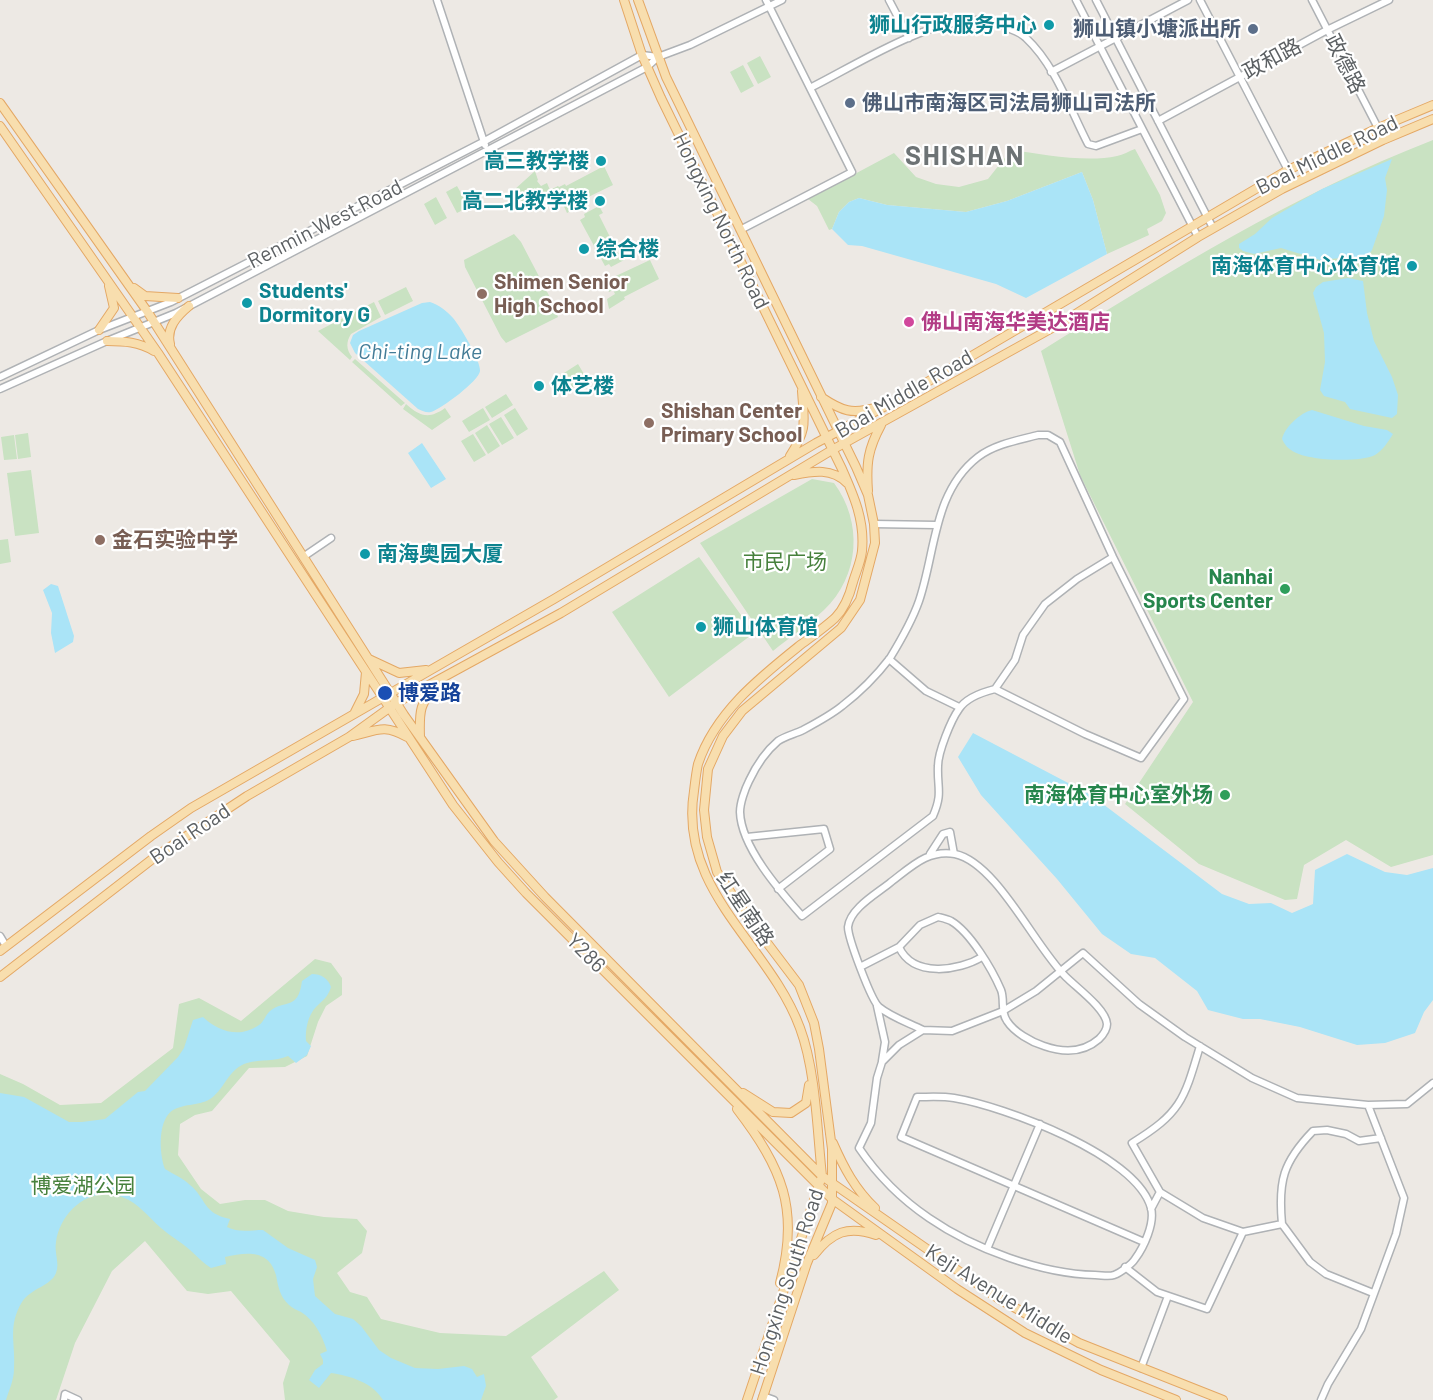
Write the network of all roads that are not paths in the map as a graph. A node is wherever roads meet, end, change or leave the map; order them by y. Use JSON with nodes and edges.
{"nodes":[{"id":1,"x":437,"y":0,"type":"edge"},
{"id":2,"x":624,"y":0,"type":"edge"},
{"id":3,"x":638,"y":0,"type":"edge"},
{"id":4,"x":782,"y":0,"type":"edge"},
{"id":5,"x":889,"y":0,"type":"edge"},
{"id":6,"x":1076,"y":0,"type":"edge"},
{"id":7,"x":1095,"y":0,"type":"edge"},
{"id":8,"x":1188,"y":0,"type":"edge"},
{"id":9,"x":1200,"y":0,"type":"edge"},
{"id":10,"x":1312,"y":0,"type":"edge"},
{"id":11,"x":1389,"y":0,"type":"edge"},
{"id":12,"x":767,"y":3,"type":"edge"},
{"id":13,"x":1327,"y":30,"type":"junction"},
{"id":14,"x":909,"y":38,"type":"junction"},
{"id":15,"x":1115,"y":39,"type":"junction"},
{"id":16,"x":1100,"y":47,"type":"junction"},
{"id":17,"x":642,"y":55,"type":"junction"},
{"id":18,"x":658,"y":57,"type":"junction"},
{"id":19,"x":647,"y":67,"type":"junction"},
{"id":20,"x":1051,"y":72,"type":"junction"},
{"id":21,"x":1240,"y":76,"type":"junction"},
{"id":22,"x":810,"y":88,"type":"junction"},
{"id":23,"x":0,"y":103,"type":"edge"},
{"id":24,"x":1433,"y":105,"type":"edge"},
{"id":25,"x":1433,"y":119,"type":"edge"},
{"id":26,"x":1158,"y":121,"type":"junction"},
{"id":27,"x":0,"y":126,"type":"edge"},
{"id":28,"x":1378,"y":128,"type":"junction"},
{"id":29,"x":1142,"y":129,"type":"junction"},
{"id":30,"x":483,"y":142,"type":"junction"},
{"id":31,"x":487,"y":150,"type":"junction"},
{"id":32,"x":1288,"y":170,"type":"junction"},
{"id":33,"x":1208,"y":218,"type":"junction"},
{"id":34,"x":1193,"y":227,"type":"junction"},
{"id":35,"x":1213,"y":228,"type":"junction"},
{"id":36,"x":740,"y":230,"type":"junction"},
{"id":37,"x":1198,"y":237,"type":"junction"},
{"id":38,"x":105,"y":276,"type":"junction"},
{"id":39,"x":129,"y":285,"type":"junction"},
{"id":40,"x":178,"y":298,"type":"junction"},
{"id":41,"x":189,"y":306,"type":"junction"},
{"id":42,"x":147,"y":311,"type":"junction"},
{"id":43,"x":134,"y":317,"type":"junction"},
{"id":44,"x":154,"y":322,"type":"junction"},
{"id":45,"x":140,"y":327,"type":"junction"},
{"id":46,"x":99,"y":330,"type":"junction"},
{"id":47,"x":107,"y":341,"type":"junction"},
{"id":48,"x":171,"y":349,"type":"junction"},
{"id":49,"x":158,"y":353,"type":"junction"},
{"id":50,"x":0,"y":377,"type":"edge"},
{"id":51,"x":801,"y":386,"type":"junction"},
{"id":52,"x":0,"y":389,"type":"edge"},
{"id":53,"x":821,"y":397,"type":"junction"},
{"id":54,"x":895,"y":401,"type":"junction"},
{"id":55,"x":882,"y":423,"type":"junction"},
{"id":56,"x":838,"y":432,"type":"junction"},
{"id":57,"x":827,"y":438,"type":"junction"},
{"id":58,"x":844,"y":444,"type":"junction"},
{"id":59,"x":832,"y":450,"type":"junction"},
{"id":60,"x":788,"y":460,"type":"junction"},
{"id":61,"x":787,"y":477,"type":"junction"},
{"id":62,"x":850,"y":486,"type":"junction"},
{"id":63,"x":868,"y":495,"type":"junction"},
{"id":64,"x":874,"y":524,"type":"junction"},
{"id":65,"x":936,"y":525,"type":"junction"},
{"id":66,"x":331,"y":538,"type":"dead end"},
{"id":67,"x":303,"y":556,"type":"junction"},
{"id":68,"x":1113,"y":557,"type":"junction"},
{"id":69,"x":368,"y":658,"type":"junction"},
{"id":70,"x":889,"y":659,"type":"junction"},
{"id":71,"x":430,"y":670,"type":"junction"},
{"id":72,"x":366,"y":671,"type":"junction"},
{"id":73,"x":438,"y":680,"type":"junction"},
{"id":74,"x":995,"y":689,"type":"junction"},
{"id":75,"x":386,"y":695,"type":"junction"},
{"id":76,"x":393,"y":705,"type":"junction"},
{"id":77,"x":959,"y":707,"type":"junction"},
{"id":78,"x":354,"y":713,"type":"junction"},
{"id":79,"x":349,"y":737,"type":"junction"},
{"id":80,"x":410,"y":739,"type":"junction"},
{"id":81,"x":420,"y":739,"type":"junction"},
{"id":82,"x":747,"y":837,"type":"junction"},
{"id":83,"x":930,"y":854,"type":"junction"},
{"id":84,"x":954,"y":854,"type":"junction"},
{"id":85,"x":778,"y":889,"type":"junction"},
{"id":86,"x":0,"y":936,"type":"edge"},
{"id":87,"x":899,"y":947,"type":"junction"},
{"id":88,"x":3,"y":948,"type":"edge"},
{"id":89,"x":982,"y":957,"type":"junction"},
{"id":90,"x":860,"y":967,"type":"junction"},
{"id":91,"x":1061,"y":972,"type":"junction"},
{"id":92,"x":0,"y":977,"type":"edge"},
{"id":93,"x":877,"y":1006,"type":"junction"},
{"id":94,"x":1003,"y":1011,"type":"junction"},
{"id":95,"x":923,"y":1030,"type":"junction"},
{"id":96,"x":1200,"y":1046,"type":"junction"},
{"id":97,"x":882,"y":1062,"type":"junction"},
{"id":98,"x":810,"y":1071,"type":"junction"},
{"id":99,"x":1433,"y":1083,"type":"edge"},
{"id":100,"x":720,"y":1086,"type":"junction"},
{"id":101,"x":731,"y":1086,"type":"junction"},
{"id":102,"x":1368,"y":1105,"type":"junction"},
{"id":103,"x":1040,"y":1124,"type":"junction"},
{"id":104,"x":830,"y":1137,"type":"junction"},
{"id":105,"x":1381,"y":1138,"type":"junction"},
{"id":106,"x":822,"y":1176,"type":"junction"},
{"id":107,"x":832,"y":1183,"type":"junction"},
{"id":108,"x":818,"y":1186,"type":"junction"},
{"id":109,"x":1014,"y":1186,"type":"junction"},
{"id":110,"x":1160,"y":1192,"type":"junction"},
{"id":111,"x":832,"y":1199,"type":"junction"},
{"id":112,"x":1151,"y":1209,"type":"junction"},
{"id":113,"x":1282,"y":1224,"type":"junction"},
{"id":114,"x":893,"y":1226,"type":"junction"},
{"id":115,"x":1243,"y":1232,"type":"junction"},
{"id":116,"x":884,"y":1238,"type":"junction"},
{"id":117,"x":1144,"y":1242,"type":"junction"},
{"id":118,"x":987,"y":1249,"type":"junction"},
{"id":119,"x":807,"y":1263,"type":"junction"},
{"id":120,"x":1125,"y":1267,"type":"junction"},
{"id":121,"x":1373,"y":1293,"type":"junction"},
{"id":122,"x":1168,"y":1296,"type":"junction"},
{"id":123,"x":1141,"y":1368,"type":"junction"},
{"id":124,"x":756,"y":1376,"type":"junction"},
{"id":125,"x":763,"y":1398,"type":"edge"},
{"id":126,"x":64,"y":1400,"type":"edge"},
{"id":127,"x":78,"y":1400,"type":"edge"},
{"id":128,"x":747,"y":1400,"type":"edge"},
{"id":129,"x":774,"y":1400,"type":"edge"},
{"id":130,"x":1176,"y":1400,"type":"edge"},
{"id":131,"x":1223,"y":1400,"type":"edge"},
{"id":132,"x":1321,"y":1400,"type":"edge"}],
"edges":[{"from":1,"to":30,"type":"street"},
{"from":2,"to":17,"type":"main road","name":"Hongxing North Road"},
{"from":3,"to":18,"type":"main road","name":"Hongxing North Road"},
{"from":4,"to":12,"type":"street"},
{"from":5,"to":14,"type":"street"},
{"from":6,"to":16,"type":"street"},
{"from":7,"to":15,"type":"street"},
{"from":8,"to":15,"type":"street"},
{"from":9,"to":21,"type":"street"},
{"from":10,"to":13,"type":"street","name":"政德路"},
{"from":11,"to":13,"type":"street","name":"政和路"},
{"from":12,"to":18,"type":"street"},
{"from":12,"to":22,"type":"street"},
{"from":13,"to":21,"type":"street","name":"政和路"},
{"from":13,"to":28,"type":"street","name":"政德路"},
{"from":14,"to":20,"type":"street"},
{"from":14,"to":22,"type":"street"},
{"from":15,"to":16,"type":"street"},
{"from":15,"to":26,"type":"street"},
{"from":16,"to":20,"type":"street"},
{"from":16,"to":29,"type":"street"},
{"from":17,"to":18,"type":"street"},
{"from":17,"to":19,"type":"main road","name":"Hongxing North Road"},
{"from":17,"to":30,"type":"street","name":"Renmin West Road"},
{"from":18,"to":19,"type":"street"},
{"from":18,"to":36,"type":"main road","name":"Hongxing North Road"},
{"from":19,"to":31,"type":"street"},
{"from":19,"to":51,"type":"main road","name":"Hongxing North Road"},
{"from":20,"to":29,"type":"street"},
{"from":21,"to":26,"type":"street","name":"政和路"},
{"from":21,"to":32,"type":"street"},
{"from":22,"to":36,"type":"street"},
{"from":23,"to":39,"type":"main road"},
{"from":24,"to":28,"type":"main road","name":"Boai Middle Road"},
{"from":25,"to":35,"type":"main road","name":"Boai Middle Road"},
{"from":26,"to":33,"type":"street"},
{"from":27,"to":38,"type":"main road"},
{"from":28,"to":32,"type":"main road","name":"Boai Middle Road"},
{"from":29,"to":34,"type":"street"},
{"from":30,"to":31,"type":"street"},
{"from":30,"to":40,"type":"street","name":"Renmin West Road"},
{"from":31,"to":41,"type":"street"},
{"from":32,"to":33,"type":"main road","name":"Boai Middle Road"},
{"from":33,"to":34,"type":"main road","name":"Boai Middle Road"},
{"from":33,"to":35,"type":"street"},
{"from":34,"to":37,"type":"street"},
{"from":34,"to":54,"type":"main road","name":"Boai Middle Road"},
{"from":35,"to":37,"type":"main road","name":"Boai Middle Road"},
{"from":36,"to":53,"type":"main road","name":"Hongxing North Road"},
{"from":37,"to":55,"type":"main road","name":"Boai Middle Road"},
{"from":38,"to":43,"type":"main road"},
{"from":38,"to":46,"type":"main road"},
{"from":39,"to":40,"type":"main road"},
{"from":39,"to":42,"type":"main road"},
{"from":40,"to":42,"type":"street","name":"Renmin West Road"},
{"from":41,"to":44,"type":"street"},
{"from":41,"to":48,"type":"main road"},
{"from":42,"to":43,"type":"street","name":"Renmin West Road"},
{"from":42,"to":44,"type":"main road"},
{"from":43,"to":45,"type":"main road"},
{"from":43,"to":46,"type":"street","name":"Renmin West Road"},
{"from":44,"to":45,"type":"street"},
{"from":44,"to":48,"type":"main road"},
{"from":45,"to":47,"type":"street"},
{"from":45,"to":49,"type":"main road"},
{"from":46,"to":50,"type":"street","name":"Renmin West Road"},
{"from":47,"to":49,"type":"main road"},
{"from":47,"to":52,"type":"street"},
{"from":48,"to":67,"type":"main road"},
{"from":49,"to":72,"type":"main road"},
{"from":51,"to":57,"type":"main road","name":"Hongxing North Road"},
{"from":51,"to":60,"type":"main road"},
{"from":53,"to":54,"type":"main road"},
{"from":53,"to":56,"type":"main road","name":"红星南路"},
{"from":54,"to":56,"type":"main road","name":"Boai Middle Road"},
{"from":55,"to":58,"type":"main road","name":"Boai Middle Road"},
{"from":55,"to":63,"type":"main road"},
{"from":56,"to":57,"type":"main road","name":"Boai Middle Road"},
{"from":56,"to":58,"type":"main road","name":"红星南路"},
{"from":57,"to":59,"type":"main road","name":"Hongxing South Road"},
{"from":57,"to":60,"type":"main road","name":"Boai Middle Road"},
{"from":58,"to":59,"type":"main road","name":"Boai Middle Road"},
{"from":58,"to":63,"type":"main road","name":"红星南路"},
{"from":59,"to":61,"type":"main road","name":"Boai Middle Road"},
{"from":59,"to":62,"type":"main road","name":"Hongxing South Road"},
{"from":60,"to":71,"type":"main road","name":"Boai Middle Road"},
{"from":61,"to":62,"type":"main road"},
{"from":61,"to":73,"type":"main road","name":"Boai Middle Road"},
{"from":62,"to":98,"type":"main road","name":"Hongxing South Road"},
{"from":63,"to":64,"type":"main road","name":"红星南路"},
{"from":64,"to":65,"type":"street"},
{"from":64,"to":104,"type":"main road","name":"红星南路"},
{"from":65,"to":68,"type":"street"},
{"from":65,"to":70,"type":"street"},
{"from":66,"to":67,"type":"street"},
{"from":67,"to":69,"type":"main road"},
{"from":68,"to":74,"type":"street"},
{"from":68,"to":74,"type":"street"},
{"from":69,"to":71,"type":"main road"},
{"from":69,"to":75,"type":"main road"},
{"from":70,"to":77,"type":"street"},
{"from":70,"to":82,"type":"street"},
{"from":71,"to":75,"type":"main road","name":"Boai Middle Road"},
{"from":72,"to":75,"type":"main road"},
{"from":72,"to":78,"type":"main road"},
{"from":73,"to":76,"type":"main road","name":"Boai Middle Road"},
{"from":73,"to":81,"type":"main road"},
{"from":74,"to":77,"type":"street"},
{"from":75,"to":76,"type":"main road","name":"Y286","number":"Y286"},
{"from":75,"to":78,"type":"main road","name":"Boai Road"},
{"from":76,"to":79,"type":"main road","name":"Boai Road"},
{"from":76,"to":80,"type":"main road","name":"Y286","number":"Y286"},
{"from":76,"to":81,"type":"main road","number":"Y286"},
{"from":77,"to":85,"type":"street"},
{"from":78,"to":88,"type":"main road","name":"Boai Road"},
{"from":79,"to":80,"type":"main road"},
{"from":79,"to":92,"type":"main road","name":"Boai Road"},
{"from":80,"to":100,"type":"main road","name":"Y286","number":"Y286"},
{"from":81,"to":101,"type":"main road","number":"Y286"},
{"from":82,"to":85,"type":"street"},
{"from":82,"to":85,"type":"street"},
{"from":83,"to":84,"type":"street"},
{"from":83,"to":84,"type":"street"},
{"from":83,"to":90,"type":"street"},
{"from":84,"to":91,"type":"street"},
{"from":86,"to":88,"type":"street"},
{"from":87,"to":89,"type":"street"},
{"from":87,"to":89,"type":"street"},
{"from":87,"to":90,"type":"street"},
{"from":89,"to":94,"type":"street"},
{"from":90,"to":93,"type":"street"},
{"from":91,"to":94,"type":"street"},
{"from":91,"to":94,"type":"street"},
{"from":91,"to":96,"type":"street"},
{"from":93,"to":95,"type":"street"},
{"from":93,"to":97,"type":"street"},
{"from":94,"to":95,"type":"street"},
{"from":95,"to":97,"type":"street"},
{"from":96,"to":102,"type":"street"},
{"from":96,"to":110,"type":"street"},
{"from":97,"to":118,"type":"street"},
{"from":98,"to":101,"type":"main road"},
{"from":98,"to":106,"type":"main road","name":"Hongxing South Road"},
{"from":99,"to":102,"type":"street"},
{"from":100,"to":108,"type":"main road","name":"Y286","number":"Y286"},
{"from":100,"to":124,"type":"main road"},
{"from":101,"to":106,"type":"main road","number":"Y286"},
{"from":102,"to":105,"type":"street"},
{"from":103,"to":109,"type":"street"},
{"from":103,"to":109,"type":"street"},
{"from":103,"to":112,"type":"street"},
{"from":104,"to":107,"type":"main road","name":"红星南路"},
{"from":104,"to":114,"type":"main road"},
{"from":105,"to":113,"type":"street"},
{"from":105,"to":121,"type":"street"},
{"from":106,"to":107,"type":"main road","name":"Keji Avenue Middle"},
{"from":106,"to":108,"type":"main road","name":"Hongxing South Road"},
{"from":107,"to":111,"type":"main road","name":"红星南路"},
{"from":107,"to":114,"type":"main road","name":"Keji Avenue Middle"},
{"from":108,"to":111,"type":"main road","name":"Keji Avenue Middle"},
{"from":108,"to":124,"type":"main road","name":"Hongxing South Road"},
{"from":109,"to":117,"type":"street"},
{"from":109,"to":118,"type":"street"},
{"from":110,"to":112,"type":"street"},
{"from":110,"to":115,"type":"street"},
{"from":111,"to":116,"type":"main road","name":"Keji Avenue Middle"},
{"from":111,"to":119,"type":"main road","name":"红星南路"},
{"from":112,"to":117,"type":"street"},
{"from":113,"to":115,"type":"street"},
{"from":113,"to":121,"type":"street"},
{"from":114,"to":123,"type":"main road","name":"Keji Avenue Middle"},
{"from":115,"to":122,"type":"street"},
{"from":116,"to":119,"type":"main road"},
{"from":116,"to":130,"type":"main road","name":"Keji Avenue Middle"},
{"from":117,"to":120,"type":"street"},
{"from":118,"to":120,"type":"street"},
{"from":119,"to":125,"type":"main road","name":"红星南路"},
{"from":120,"to":122,"type":"street"},
{"from":121,"to":132,"type":"street"},
{"from":122,"to":123,"type":"street"},
{"from":123,"to":131,"type":"main road","name":"Keji Avenue Middle"},
{"from":124,"to":128,"type":"main road","name":"Hongxing South Road"},
{"from":125,"to":129,"type":"street"},
{"from":126,"to":127,"type":"street"}]}
